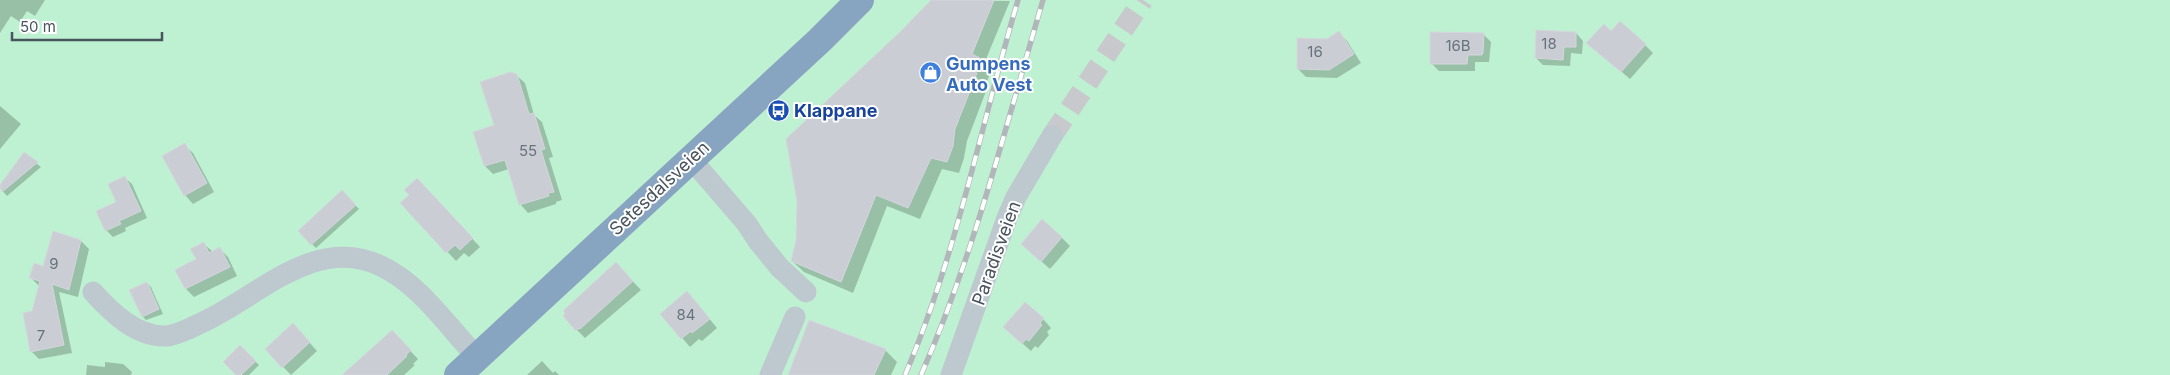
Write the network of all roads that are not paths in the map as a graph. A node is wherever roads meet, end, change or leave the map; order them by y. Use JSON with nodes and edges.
{"nodes":[{"id":1,"x":860,"y":0,"type":"edge"},
{"id":2,"x":1052,"y":136,"type":"tunnel mouth"},
{"id":3,"x":690,"y":159,"type":"junction"},
{"id":4,"x":93,"y":292,"type":"dead end"},
{"id":5,"x":806,"y":292,"type":"dead end"},
{"id":6,"x":795,"y":317,"type":"dead end"},
{"id":7,"x":468,"y":366,"type":"edge"},
{"id":8,"x":770,"y":375,"type":"edge"},
{"id":9,"x":951,"y":375,"type":"edge"}],
"edges":[{"from":1,"to":3,"type":"highway","name":"Setesdalsveien"},
{"from":2,"to":9,"type":"street","name":"Paradisveien"},
{"from":3,"to":5,"type":"street"},
{"from":3,"to":7,"type":"highway","name":"Setesdalsveien"},
{"from":4,"to":7,"type":"street"},
{"from":6,"to":8,"type":"street"}]}
